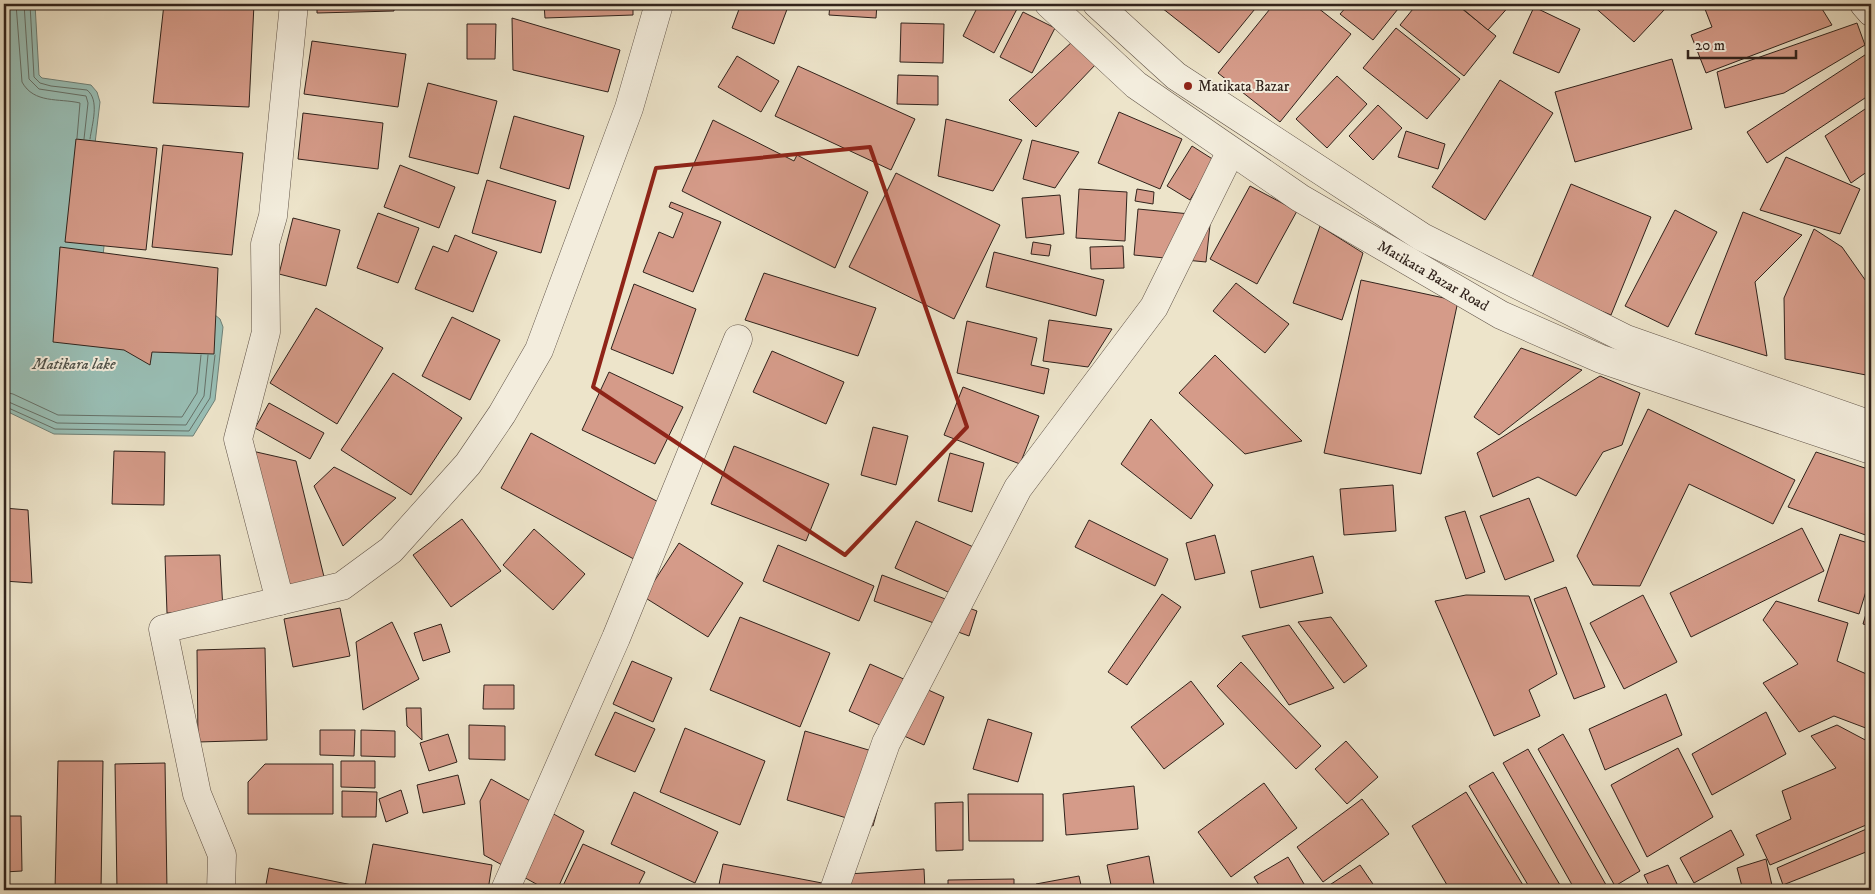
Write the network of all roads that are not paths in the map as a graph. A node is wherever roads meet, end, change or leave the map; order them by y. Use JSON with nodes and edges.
{"nodes":[{"id":1,"x":294,"y":4,"type":"edge"},
{"id":2,"x":659,"y":4,"type":"edge"},
{"id":3,"x":1048,"y":4,"type":"edge"},
{"id":4,"x":1097,"y":4,"type":"edge"},
{"id":5,"x":1864,"y":4,"type":"edge"},
{"id":6,"x":1871,"y":12,"type":"edge"},
{"id":7,"x":1231,"y":150,"type":"junction"},
{"id":8,"x":738,"y":339,"type":"dead end"},
{"id":9,"x":1871,"y":425,"type":"edge"},
{"id":10,"x":1871,"y":450,"type":"edge"},
{"id":11,"x":280,"y":600,"type":"junction"},
{"id":12,"x":221,"y":890,"type":"edge"},
{"id":13,"x":504,"y":890,"type":"edge"},
{"id":14,"x":834,"y":890,"type":"edge"}],
"edges":[{"from":1,"to":11,"type":"street"},
{"from":2,"to":11,"type":"street"},
{"from":3,"to":7,"type":"street","name":"Matikata Bazar Road"},
{"from":4,"to":9,"type":"street","name":"Matikata Bazar Road"},
{"from":5,"to":6,"type":"street"},
{"from":7,"to":10,"type":"street","name":"Matikata Bazar Road"},
{"from":7,"to":14,"type":"street"},
{"from":8,"to":13,"type":"street"},
{"from":11,"to":12,"type":"street"}]}
